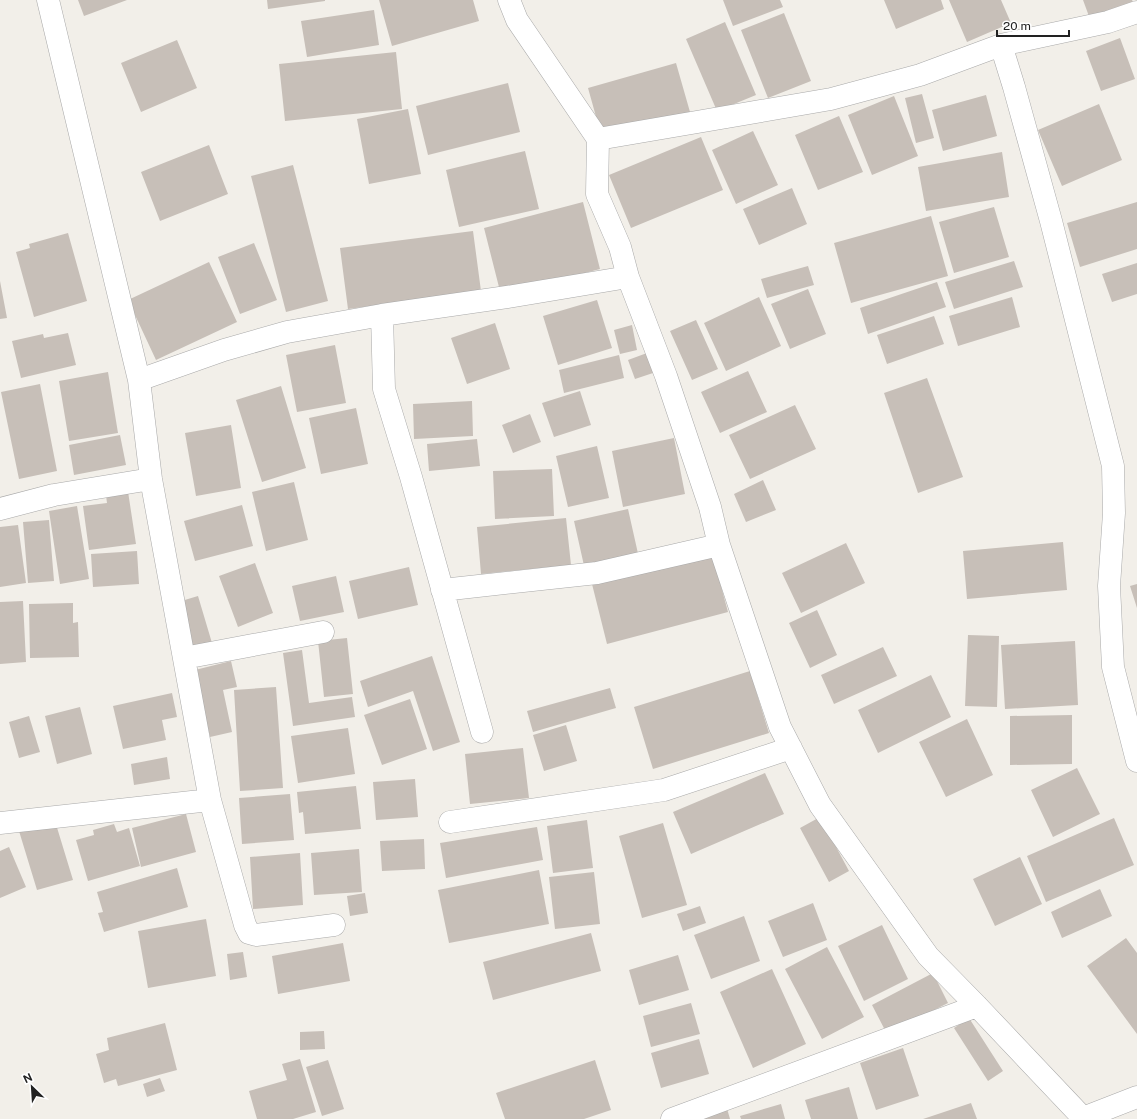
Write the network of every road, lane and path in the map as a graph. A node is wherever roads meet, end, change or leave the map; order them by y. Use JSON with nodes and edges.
{"nodes":[{"id":1,"x":48,"y":0,"type":"edge"},
{"id":2,"x":509,"y":0,"type":"edge"},
{"id":3,"x":1137,"y":12,"type":"edge"},
{"id":4,"x":1001,"y":45,"type":"junction"},
{"id":5,"x":598,"y":139,"type":"junction"},
{"id":6,"x":628,"y":277,"type":"junction"},
{"id":7,"x":382,"y":315,"type":"junction"},
{"id":8,"x":139,"y":380,"type":"junction"},
{"id":9,"x":151,"y":478,"type":"junction"},
{"id":10,"x":0,"y":509,"type":"edge"},
{"id":11,"x":719,"y":545,"type":"junction"},
{"id":12,"x":442,"y":590,"type":"junction"},
{"id":13,"x":323,"y":632,"type":"dead end"},
{"id":14,"x":184,"y":658,"type":"junction"},
{"id":15,"x":482,"y":732,"type":"dead end"},
{"id":16,"x":791,"y":748,"type":"junction"},
{"id":17,"x":1137,"y":760,"type":"edge"},
{"id":18,"x":210,"y":800,"type":"junction"},
{"id":19,"x":450,"y":822,"type":"dead end"},
{"id":20,"x":0,"y":823,"type":"edge"},
{"id":21,"x":334,"y":925,"type":"dead end"},
{"id":22,"x":977,"y":1006,"type":"junction"},
{"id":23,"x":1137,"y":1097,"type":"edge"},
{"id":24,"x":672,"y":1119,"type":"edge"},
{"id":25,"x":1084,"y":1119,"type":"edge"}],
"edges":[{"from":1,"to":8,"type":"street"},
{"from":2,"to":5,"type":"street"},
{"from":3,"to":4,"type":"street"},
{"from":4,"to":5,"type":"street"},
{"from":4,"to":17,"type":"street"},
{"from":5,"to":6,"type":"street"},
{"from":6,"to":7,"type":"street"},
{"from":6,"to":11,"type":"street"},
{"from":7,"to":8,"type":"street"},
{"from":7,"to":12,"type":"street"},
{"from":8,"to":9,"type":"street"},
{"from":9,"to":10,"type":"street"},
{"from":9,"to":14,"type":"street"},
{"from":11,"to":12,"type":"street"},
{"from":11,"to":16,"type":"street"},
{"from":12,"to":15,"type":"street"},
{"from":13,"to":14,"type":"street"},
{"from":14,"to":18,"type":"street"},
{"from":16,"to":19,"type":"street"},
{"from":16,"to":22,"type":"street"},
{"from":18,"to":20,"type":"street"},
{"from":18,"to":21,"type":"street"},
{"from":22,"to":24,"type":"street"},
{"from":22,"to":25,"type":"street"},
{"from":23,"to":25,"type":"street"}]}
